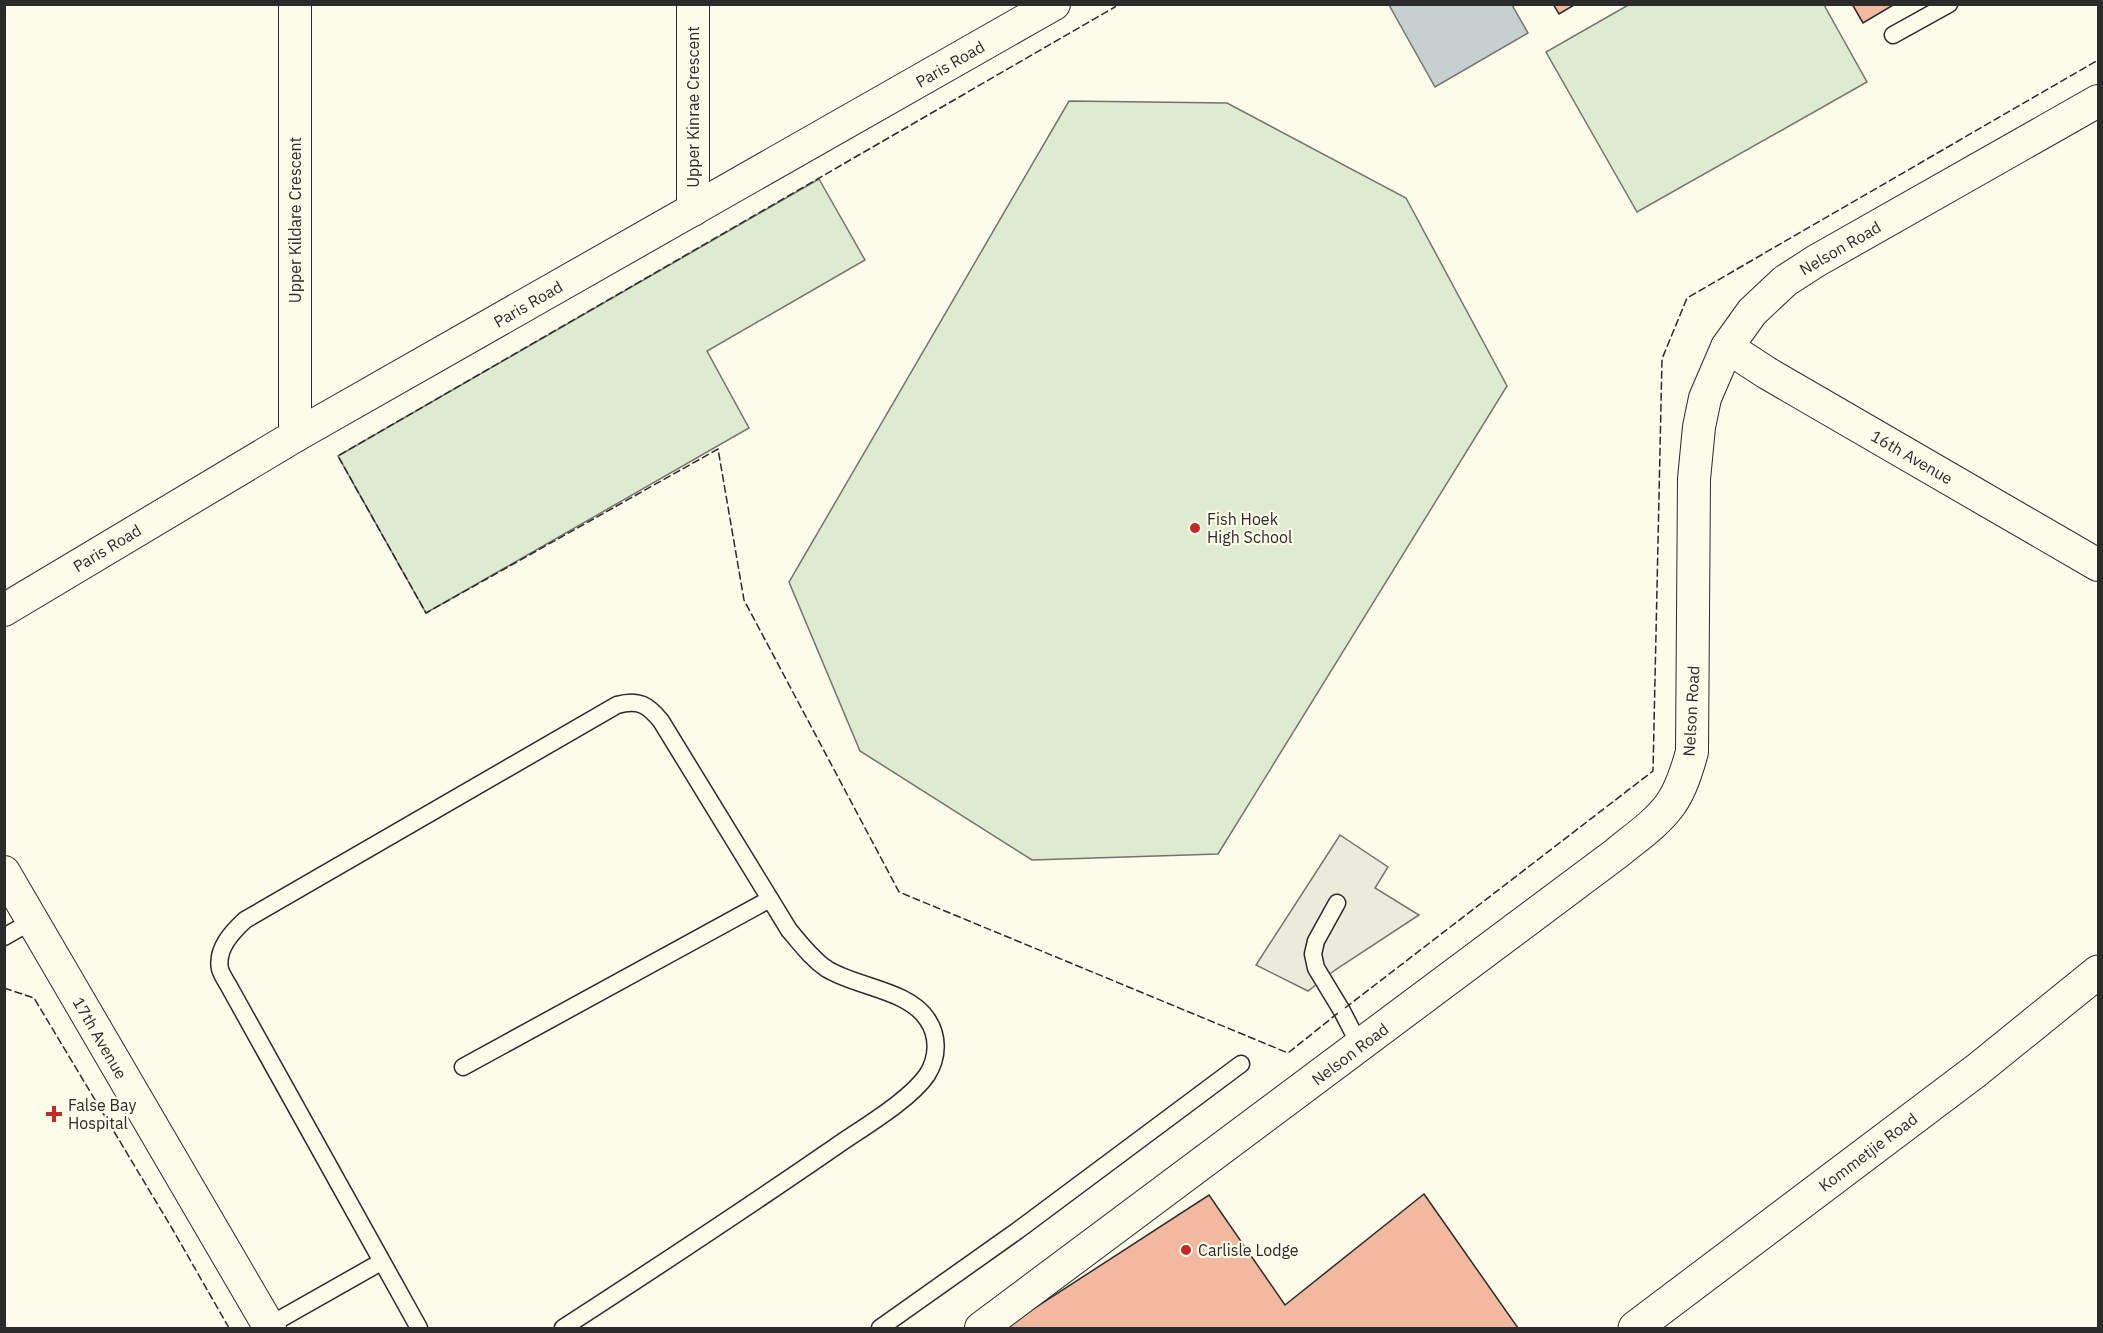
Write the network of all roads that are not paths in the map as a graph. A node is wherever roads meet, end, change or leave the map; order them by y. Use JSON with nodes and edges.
{"nodes":[{"id":1,"x":295,"y":4,"type":"edge"},
{"id":2,"x":693,"y":4,"type":"edge"},
{"id":3,"x":1054,"y":4,"type":"edge"},
{"id":4,"x":1949,"y":4,"type":"edge"},
{"id":5,"x":1893,"y":35,"type":"dead end"},
{"id":6,"x":2098,"y":101,"type":"edge"},
{"id":7,"x":693,"y":210,"type":"junction"},
{"id":8,"x":1727,"y":347,"type":"junction"},
{"id":9,"x":295,"y":436,"type":"junction"},
{"id":10,"x":2098,"y":565,"type":"edge"},
{"id":11,"x":4,"y":610,"type":"edge"},
{"id":12,"x":4,"y":872,"type":"edge"},
{"id":13,"x":770,"y":899,"type":"junction"},
{"id":14,"x":1337,"y":903,"type":"dead end"},
{"id":15,"x":32,"y":921,"type":"junction"},
{"id":16,"x":4,"y":936,"type":"edge"},
{"id":17,"x":2098,"y":972,"type":"edge"},
{"id":18,"x":1360,"y":1046,"type":"junction"},
{"id":19,"x":1241,"y":1064,"type":"dead end"},
{"id":20,"x":463,"y":1067,"type":"dead end"},
{"id":21,"x":381,"y":1262,"type":"junction"},
{"id":22,"x":269,"y":1327,"type":"edge"},
{"id":23,"x":419,"y":1329,"type":"edge"},
{"id":24,"x":563,"y":1329,"type":"edge"},
{"id":25,"x":880,"y":1329,"type":"edge"},
{"id":26,"x":981,"y":1329,"type":"edge"},
{"id":27,"x":1635,"y":1329,"type":"edge"}],
"edges":[{"from":1,"to":9,"type":"street","name":"Upper Kildare Crescent"},
{"from":2,"to":7,"type":"street","name":"Upper Kinrae Crescent"},
{"from":3,"to":7,"type":"street","name":"Paris Road"},
{"from":4,"to":5,"type":"lane"},
{"from":6,"to":8,"type":"street","name":"Nelson Road"},
{"from":7,"to":9,"type":"street","name":"Paris Road"},
{"from":8,"to":10,"type":"street","name":"16th Avenue"},
{"from":8,"to":18,"type":"street","name":"Nelson Road"},
{"from":9,"to":11,"type":"street","name":"Paris Road"},
{"from":12,"to":15,"type":"street","name":"17th Avenue"},
{"from":13,"to":20,"type":"lane"},
{"from":13,"to":21,"type":"lane"},
{"from":13,"to":24,"type":"lane"},
{"from":14,"to":18,"type":"lane"},
{"from":15,"to":16,"type":"lane"},
{"from":15,"to":22,"type":"street","name":"17th Avenue"},
{"from":17,"to":27,"type":"main road","name":"Kommetjie Road"},
{"from":18,"to":26,"type":"street","name":"Nelson Road"},
{"from":19,"to":25,"type":"lane"},
{"from":21,"to":22,"type":"lane"},
{"from":21,"to":23,"type":"lane"}]}
